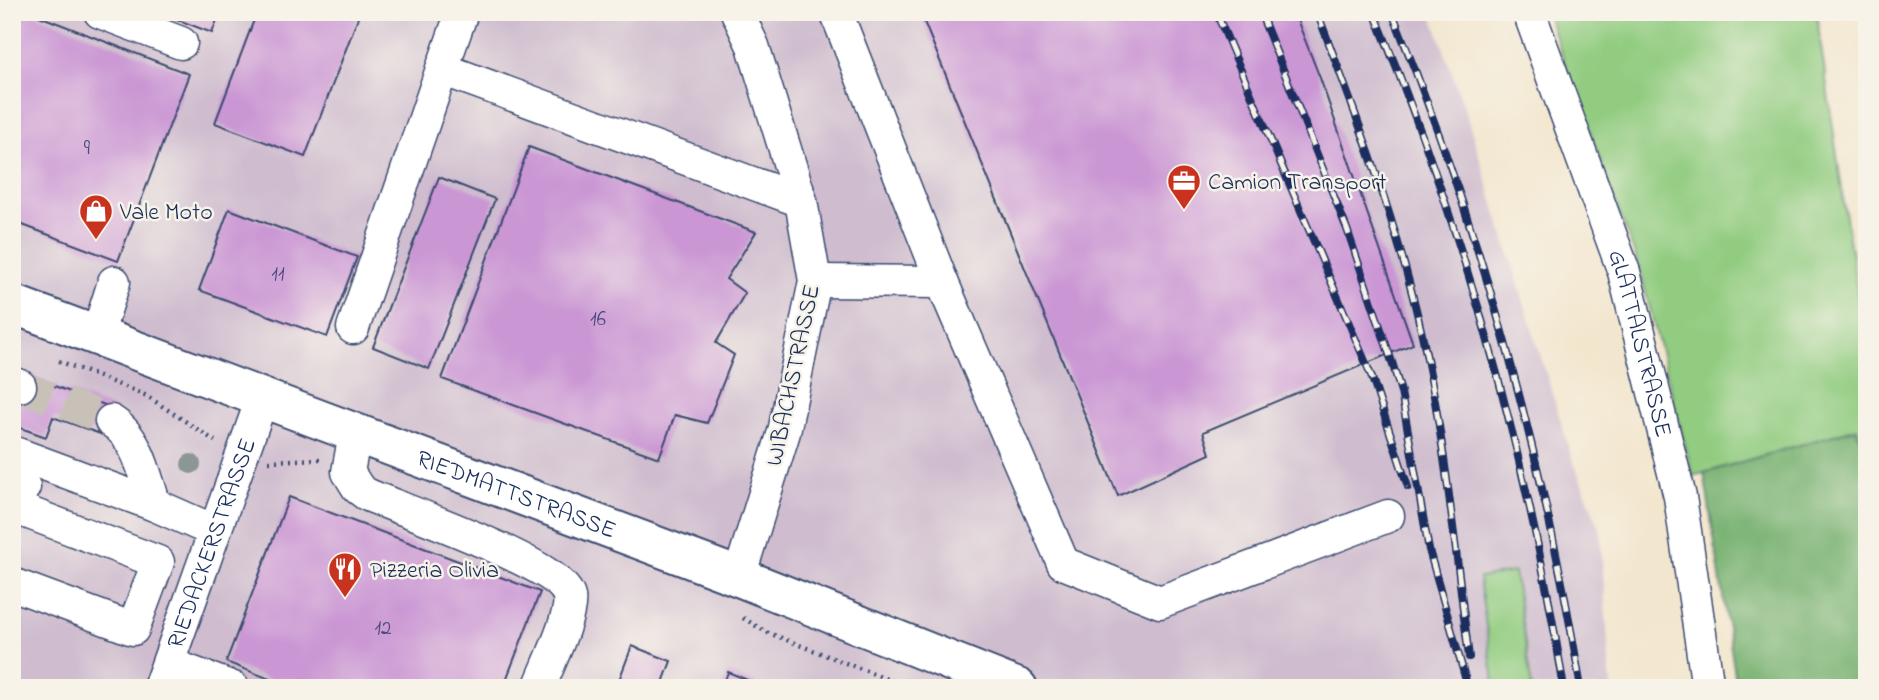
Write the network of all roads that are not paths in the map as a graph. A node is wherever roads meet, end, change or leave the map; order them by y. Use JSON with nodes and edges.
{"nodes":[{"id":1,"x":100,"y":12,"type":"edge"},
{"id":2,"x":461,"y":12,"type":"edge"},
{"id":3,"x":737,"y":12,"type":"edge"},
{"id":4,"x":836,"y":12,"type":"edge"},
{"id":5,"x":1529,"y":12,"type":"edge"},
{"id":6,"x":181,"y":43,"type":"dead end"},
{"id":7,"x":442,"y":69,"type":"junction"},
{"id":8,"x":801,"y":201,"type":"junction"},
{"id":9,"x":815,"y":281,"type":"junction"},
{"id":10,"x":114,"y":282,"type":"dead end"},
{"id":11,"x":942,"y":282,"type":"junction"},
{"id":12,"x":12,"y":304,"type":"edge"},
{"id":13,"x":353,"y":328,"type":"dead end"},
{"id":14,"x":97,"y":336,"type":"junction"},
{"id":15,"x":262,"y":398,"type":"junction"},
{"id":16,"x":111,"y":421,"type":"tunnel mouth"},
{"id":17,"x":355,"y":434,"type":"junction"},
{"id":18,"x":18,"y":485,"type":"edge"},
{"id":19,"x":155,"y":505,"type":"junction"},
{"id":20,"x":1388,"y":516,"type":"dead end"},
{"id":21,"x":214,"y":531,"type":"junction"},
{"id":22,"x":739,"y":577,"type":"junction"},
{"id":23,"x":12,"y":584,"type":"edge"},
{"id":24,"x":164,"y":676,"type":"edge"},
{"id":25,"x":233,"y":688,"type":"edge"},
{"id":26,"x":538,"y":688,"type":"edge"},
{"id":27,"x":1018,"y":688,"type":"edge"},
{"id":28,"x":1708,"y":688,"type":"edge"}],
"edges":[{"from":1,"to":6,"type":"street"},
{"from":2,"to":7,"type":"street"},
{"from":3,"to":8,"type":"street","name":"WIBACHSTRASSE"},
{"from":4,"to":11,"type":"street"},
{"from":5,"to":28,"type":"street","name":"GLATTALSTRASSE"},
{"from":7,"to":8,"type":"street"},
{"from":7,"to":13,"type":"street"},
{"from":8,"to":9,"type":"street","name":"WIBACHSTRASSE"},
{"from":9,"to":11,"type":"street"},
{"from":9,"to":22,"type":"street","name":"WIBACHSTRASSE"},
{"from":10,"to":14,"type":"street"},
{"from":11,"to":20,"type":"street"},
{"from":12,"to":14,"type":"main road","name":"RIEDMATTSTRASSE"},
{"from":14,"to":15,"type":"main road","name":"RIEDMATTSTRASSE"},
{"from":15,"to":17,"type":"main road","name":"RIEDMATTSTRASSE"},
{"from":15,"to":21,"type":"street","name":"RIEDACKERSTRASSE"},
{"from":16,"to":19,"type":"street"},
{"from":17,"to":22,"type":"main road","name":"RIEDMATTSTRASSE"},
{"from":17,"to":26,"type":"street"},
{"from":18,"to":19,"type":"street"},
{"from":18,"to":23,"type":"street"},
{"from":19,"to":21,"type":"street"},
{"from":21,"to":24,"type":"street","name":"RIEDACKERSTRASSE"},
{"from":22,"to":27,"type":"main road","name":"RIEDMATTSTRASSE"},
{"from":24,"to":25,"type":"street"}]}
